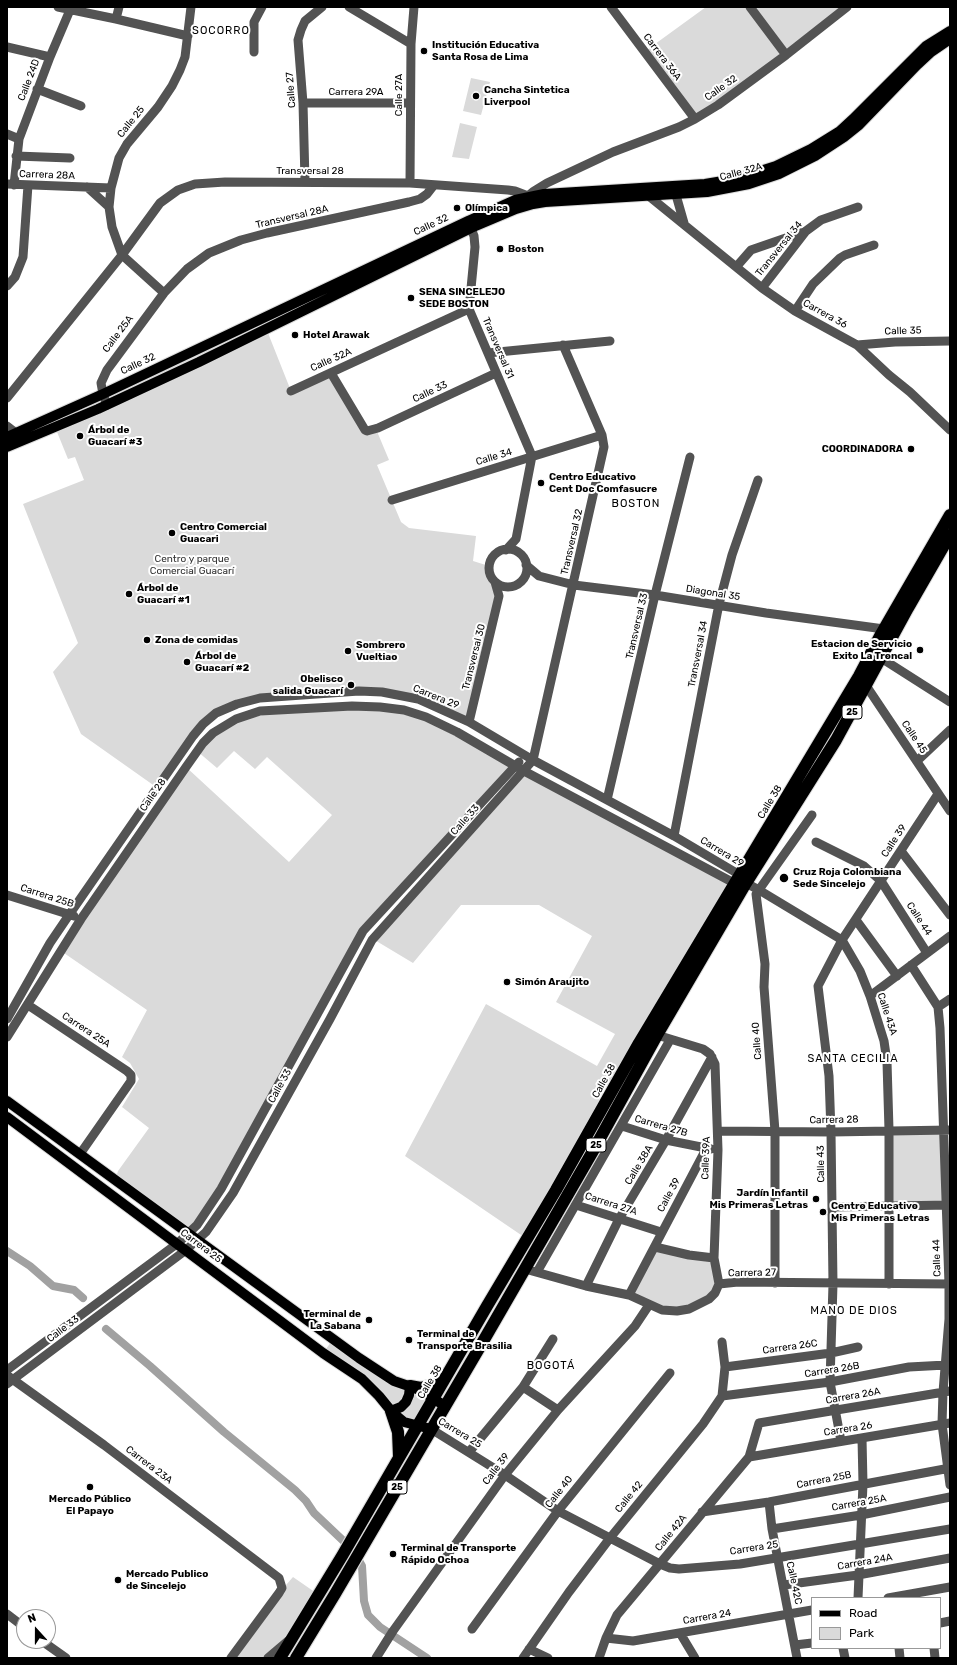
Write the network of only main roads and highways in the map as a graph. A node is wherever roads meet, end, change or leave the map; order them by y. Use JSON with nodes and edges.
{"nodes":[{"id":1,"x":950,"y":31,"type":"edge"},
{"id":2,"x":950,"y":39,"type":"edge"},
{"id":3,"x":676,"y":195,"type":"junction"},
{"id":4,"x":528,"y":196,"type":"junction"},
{"id":5,"x":568,"y":201,"type":"junction"},
{"id":6,"x":493,"y":218,"type":"junction"},
{"id":7,"x":470,"y":224,"type":"junction"},
{"id":8,"x":14,"y":437,"type":"edge"},
{"id":9,"x":7,"y":447,"type":"edge"},
{"id":10,"x":950,"y":516,"type":"edge"},
{"id":11,"x":950,"y":535,"type":"edge"},
{"id":12,"x":740,"y":880,"type":"junction"},
{"id":13,"x":7,"y":1101,"type":"edge"},
{"id":14,"x":7,"y":1117,"type":"edge"},
{"id":15,"x":443,"y":1382,"type":"junction"},
{"id":16,"x":410,"y":1386,"type":"junction"},
{"id":17,"x":433,"y":1400,"type":"junction"},
{"id":18,"x":445,"y":1406,"type":"junction"},
{"id":19,"x":391,"y":1411,"type":"junction"},
{"id":20,"x":418,"y":1426,"type":"junction"},
{"id":21,"x":431,"y":1429,"type":"junction"},
{"id":22,"x":399,"y":1457,"type":"junction"},
{"id":23,"x":348,"y":1559,"type":"junction"},
{"id":24,"x":280,"y":1658,"type":"edge"},
{"id":25,"x":296,"y":1658,"type":"edge"}],
"edges":[{"from":1,"to":3,"type":"main road","name":"Calle 32A"},
{"from":2,"to":3,"type":"main road","name":"Calle 32A"},
{"from":3,"to":4,"type":"main road","name":"Calle 32A"},
{"from":3,"to":5,"type":"main road","name":"Calle 32A"},
{"from":4,"to":5,"type":"main road"},
{"from":4,"to":6,"type":"main road"},
{"from":4,"to":7,"type":"main road","name":"Calle 32"},
{"from":5,"to":6,"type":"main road","name":"Calle 32A"},
{"from":6,"to":7,"type":"main road","name":"Calle 32"},
{"from":7,"to":8,"type":"main road","name":"Calle 32"},
{"from":7,"to":8,"type":"main road","name":"Calle 32"},
{"from":8,"to":9,"type":"main road"},
{"from":10,"to":12,"type":"highway","name":"Calle 38","number":"25"},
{"from":11,"to":12,"type":"highway","name":"Calle 38","number":"25"},
{"from":12,"to":15,"type":"highway","name":"Calle 38","number":"25"},
{"from":12,"to":18,"type":"highway","name":"Calle 38","number":"25"},
{"from":13,"to":16,"type":"main road","name":"Carrera 25"},
{"from":14,"to":19,"type":"main road","name":"Carrera 25"},
{"from":15,"to":16,"type":"highway"},
{"from":15,"to":17,"type":"highway","name":"Calle 38","number":"25"},
{"from":16,"to":17,"type":"main road","name":"Carrera 25"},
{"from":16,"to":19,"type":"main road"},
{"from":17,"to":18,"type":"main road","name":"Carrera 25"},
{"from":17,"to":20,"type":"highway","name":"Calle 38","number":"25"},
{"from":18,"to":21,"type":"highway","name":"Calle 38","number":"25"},
{"from":19,"to":20,"type":"main road","name":"Carrera 25"},
{"from":19,"to":22,"type":"highway"},
{"from":20,"to":21,"type":"main road","name":"Carrera 25"},
{"from":20,"to":22,"type":"highway","name":"Calle 38","number":"25"},
{"from":21,"to":23,"type":"highway","name":"Calle 38","number":"25"},
{"from":22,"to":23,"type":"highway","name":"Calle 38","number":"25"},
{"from":23,"to":24,"type":"highway","name":"Calle 38","number":"25"},
{"from":23,"to":25,"type":"highway","name":"Calle 38","number":"25"}]}
